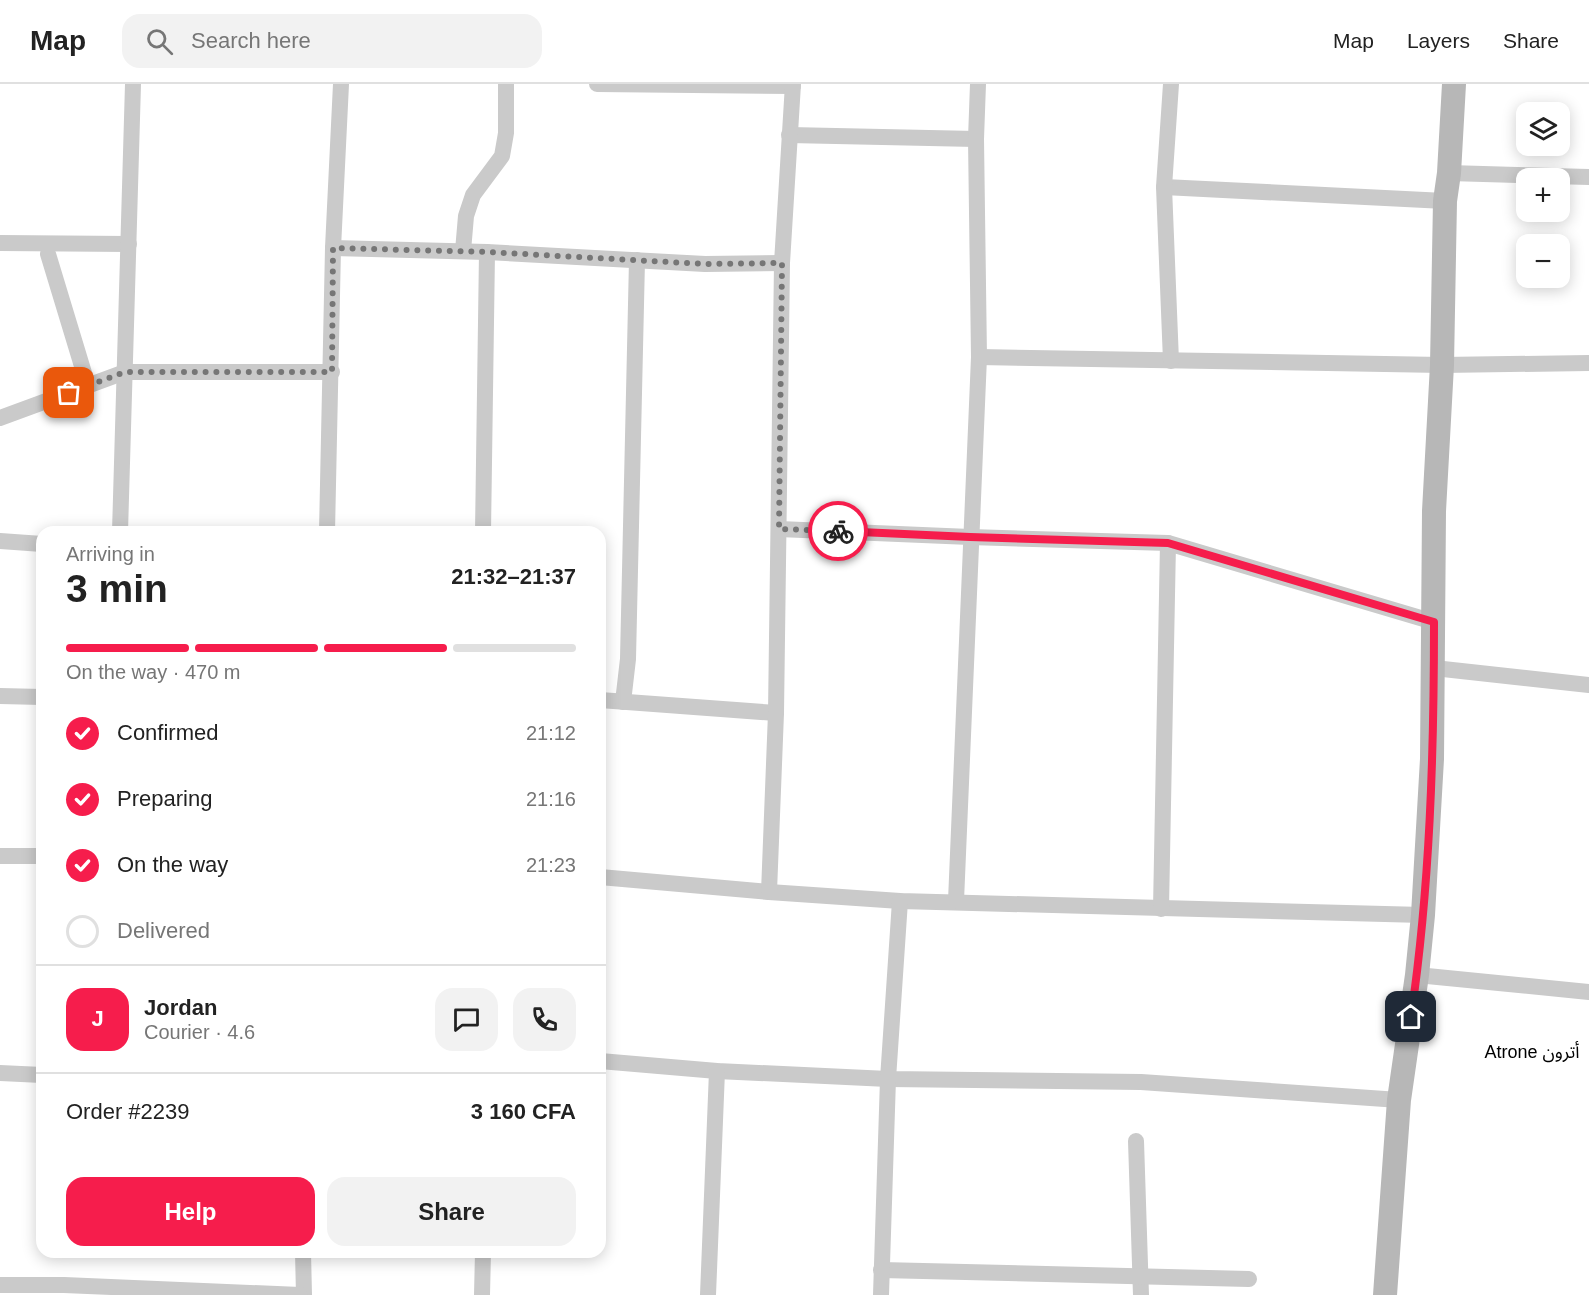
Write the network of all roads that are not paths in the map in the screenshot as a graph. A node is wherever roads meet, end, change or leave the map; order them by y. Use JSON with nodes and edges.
{"nodes":[{"id":1,"x":133,"y":84,"type":"edge"},
{"id":2,"x":341,"y":84,"type":"edge"},
{"id":3,"x":506,"y":84,"type":"edge"},
{"id":4,"x":597,"y":84,"type":"edge"},
{"id":5,"x":978,"y":84,"type":"edge"},
{"id":6,"x":1171,"y":84,"type":"edge"},
{"id":7,"x":1454,"y":84,"type":"edge"},
{"id":8,"x":793,"y":85,"type":"edge"},
{"id":9,"x":789,"y":135,"type":"junction"},
{"id":10,"x":976,"y":139,"type":"junction"},
{"id":11,"x":1449,"y":173,"type":"junction"},
{"id":12,"x":1589,"y":177,"type":"edge"},
{"id":13,"x":1164,"y":187,"type":"junction"},
{"id":14,"x":1445,"y":201,"type":"junction"},
{"id":15,"x":0,"y":243,"type":"edge"},
{"id":16,"x":129,"y":244,"type":"junction"},
{"id":17,"x":333,"y":248,"type":"junction"},
{"id":18,"x":463,"y":251,"type":"junction"},
{"id":19,"x":487,"y":252,"type":"junction"},
{"id":20,"x":48,"y":255,"type":"dead end"},
{"id":21,"x":637,"y":260,"type":"junction"},
{"id":22,"x":782,"y":263,"type":"junction"},
{"id":23,"x":979,"y":357,"type":"junction"},
{"id":24,"x":1171,"y":361,"type":"junction"},
{"id":25,"x":1589,"y":363,"type":"edge"},
{"id":26,"x":1442,"y":365,"type":"junction"},
{"id":27,"x":125,"y":372,"type":"junction"},
{"id":28,"x":332,"y":372,"type":"junction"},
{"id":29,"x":88,"y":386,"type":"junction"},
{"id":30,"x":0,"y":418,"type":"edge"},
{"id":31,"x":120,"y":526,"type":"edge"},
{"id":32,"x":327,"y":526,"type":"edge"},
{"id":33,"x":483,"y":526,"type":"edge"},
{"id":34,"x":779,"y":529,"type":"junction"},
{"id":35,"x":970,"y":537,"type":"junction"},
{"id":36,"x":0,"y":543,"type":"edge"},
{"id":37,"x":1168,"y":543,"type":"junction"},
{"id":38,"x":36,"y":545,"type":"edge"},
{"id":39,"x":1434,"y":622,"type":"junction"},
{"id":40,"x":1434,"y":668,"type":"junction"},
{"id":41,"x":1589,"y":685,"type":"edge"},
{"id":42,"x":0,"y":696,"type":"edge"},
{"id":43,"x":36,"y":697,"type":"edge"},
{"id":44,"x":606,"y":701,"type":"edge"},
{"id":45,"x":623,"y":702,"type":"junction"},
{"id":46,"x":776,"y":712,"type":"junction"},
{"id":47,"x":0,"y":856,"type":"edge"},
{"id":48,"x":36,"y":856,"type":"edge"},
{"id":49,"x":606,"y":878,"type":"edge"},
{"id":50,"x":769,"y":892,"type":"junction"},
{"id":51,"x":900,"y":901,"type":"junction"},
{"id":52,"x":956,"y":901,"type":"junction"},
{"id":53,"x":1161,"y":909,"type":"junction"},
{"id":54,"x":1423,"y":915,"type":"junction"},
{"id":55,"x":1417,"y":975,"type":"junction"},
{"id":56,"x":1589,"y":992,"type":"edge"},
{"id":57,"x":606,"y":1062,"type":"edge"},
{"id":58,"x":717,"y":1071,"type":"junction"},
{"id":59,"x":0,"y":1073,"type":"edge"},
{"id":60,"x":36,"y":1075,"type":"edge"},
{"id":61,"x":888,"y":1079,"type":"junction"},
{"id":62,"x":1399,"y":1100,"type":"junction"},
{"id":63,"x":1136,"y":1142,"type":"dead end"},
{"id":64,"x":303,"y":1258,"type":"edge"},
{"id":65,"x":483,"y":1258,"type":"edge"},
{"id":66,"x":881,"y":1269,"type":"junction"},
{"id":67,"x":1141,"y":1276,"type":"junction"},
{"id":68,"x":1249,"y":1279,"type":"dead end"},
{"id":69,"x":0,"y":1285,"type":"edge"},
{"id":70,"x":302,"y":1295,"type":"edge"},
{"id":71,"x":482,"y":1295,"type":"edge"},
{"id":72,"x":708,"y":1295,"type":"edge"},
{"id":73,"x":881,"y":1295,"type":"edge"},
{"id":74,"x":1141,"y":1295,"type":"edge"},
{"id":75,"x":1385,"y":1295,"type":"edge"}],
"edges":[{"from":1,"to":16,"type":"street"},
{"from":2,"to":17,"type":"street"},
{"from":3,"to":18,"type":"street"},
{"from":4,"to":8,"type":"street"},
{"from":5,"to":10,"type":"street"},
{"from":6,"to":13,"type":"street"},
{"from":7,"to":11,"type":"street"},
{"from":8,"to":9,"type":"street"},
{"from":9,"to":10,"type":"street"},
{"from":9,"to":22,"type":"street"},
{"from":10,"to":23,"type":"street"},
{"from":11,"to":12,"type":"street"},
{"from":11,"to":14,"type":"street"},
{"from":13,"to":14,"type":"street"},
{"from":13,"to":24,"type":"street"},
{"from":14,"to":26,"type":"street"},
{"from":15,"to":16,"type":"street"},
{"from":16,"to":27,"type":"street"},
{"from":17,"to":18,"type":"street"},
{"from":17,"to":28,"type":"street"},
{"from":18,"to":19,"type":"street"},
{"from":19,"to":21,"type":"street"},
{"from":19,"to":33,"type":"street"},
{"from":20,"to":29,"type":"street"},
{"from":21,"to":22,"type":"street"},
{"from":21,"to":45,"type":"street"},
{"from":22,"to":34,"type":"street"},
{"from":23,"to":24,"type":"street"},
{"from":23,"to":35,"type":"street"},
{"from":24,"to":26,"type":"street"},
{"from":25,"to":26,"type":"street"},
{"from":26,"to":39,"type":"street"},
{"from":27,"to":28,"type":"street"},
{"from":27,"to":29,"type":"street"},
{"from":27,"to":31,"type":"street"},
{"from":28,"to":32,"type":"street"},
{"from":29,"to":30,"type":"street"},
{"from":34,"to":35,"type":"street"},
{"from":34,"to":46,"type":"street"},
{"from":35,"to":37,"type":"street"},
{"from":35,"to":52,"type":"street"},
{"from":36,"to":38,"type":"street"},
{"from":37,"to":39,"type":"street"},
{"from":37,"to":53,"type":"street"},
{"from":39,"to":40,"type":"street"},
{"from":40,"to":41,"type":"street"},
{"from":40,"to":54,"type":"street"},
{"from":42,"to":43,"type":"street"},
{"from":44,"to":45,"type":"street"},
{"from":45,"to":46,"type":"street"},
{"from":46,"to":50,"type":"street"},
{"from":47,"to":48,"type":"street"},
{"from":49,"to":50,"type":"street"},
{"from":50,"to":51,"type":"street"},
{"from":51,"to":52,"type":"street"},
{"from":51,"to":61,"type":"street"},
{"from":52,"to":53,"type":"street"},
{"from":53,"to":54,"type":"street"},
{"from":54,"to":55,"type":"street"},
{"from":55,"to":56,"type":"street"},
{"from":55,"to":62,"type":"street"},
{"from":57,"to":58,"type":"street"},
{"from":58,"to":61,"type":"street"},
{"from":58,"to":72,"type":"street"},
{"from":59,"to":60,"type":"street"},
{"from":61,"to":62,"type":"street"},
{"from":61,"to":66,"type":"street"},
{"from":62,"to":75,"type":"street"},
{"from":63,"to":67,"type":"street"},
{"from":64,"to":70,"type":"street"},
{"from":65,"to":71,"type":"street"},
{"from":66,"to":67,"type":"street"},
{"from":66,"to":73,"type":"street"},
{"from":67,"to":68,"type":"street"},
{"from":67,"to":74,"type":"street"},
{"from":69,"to":70,"type":"street"}]}
